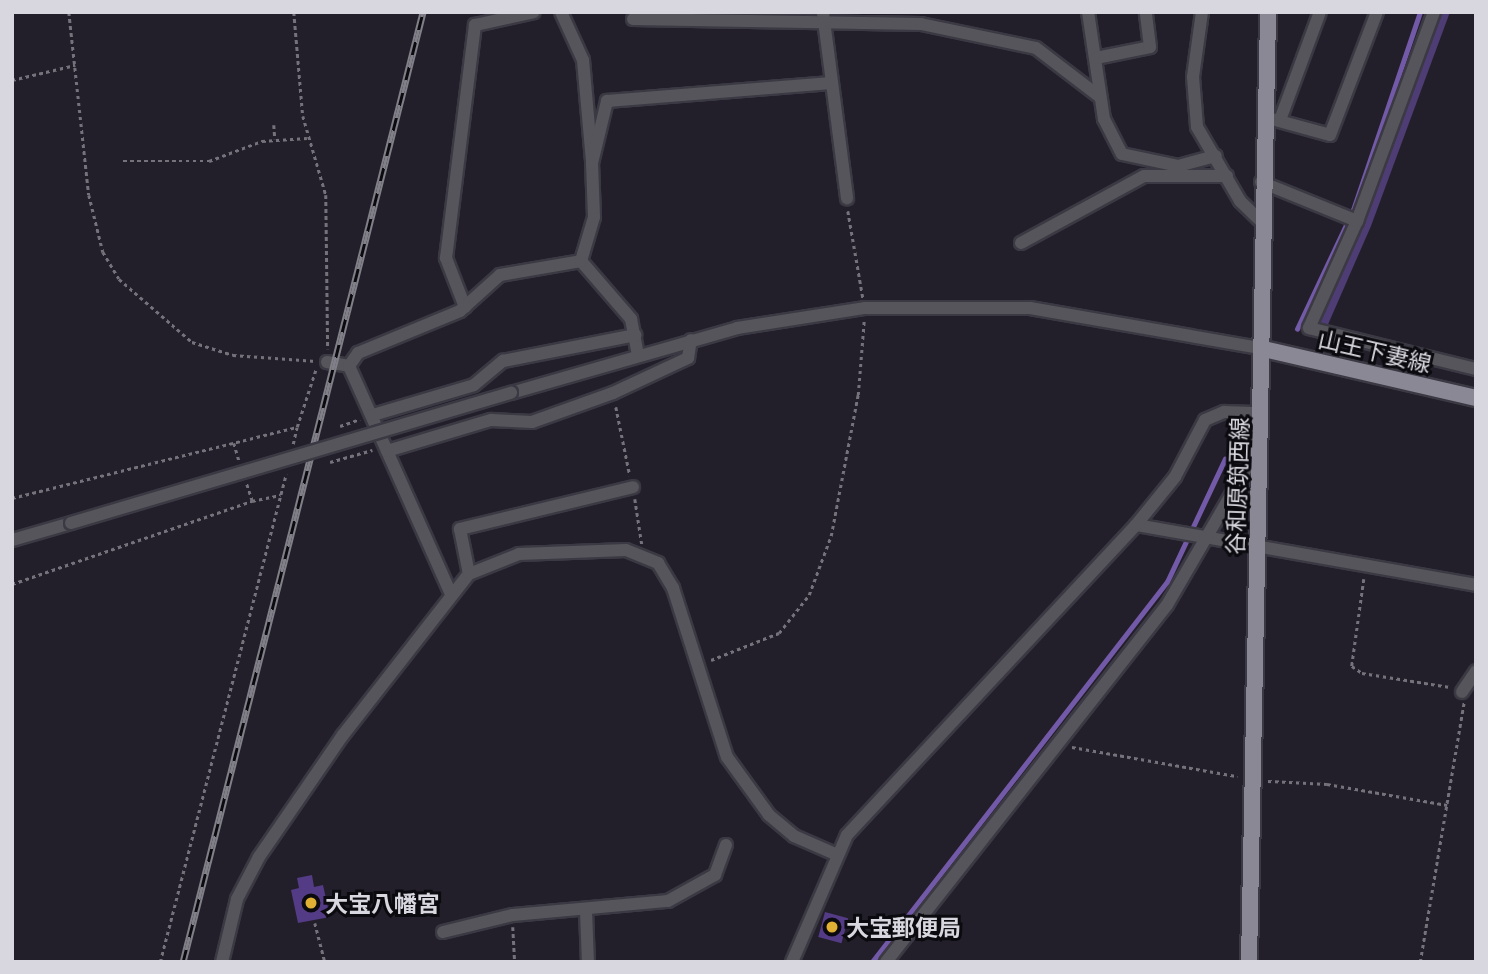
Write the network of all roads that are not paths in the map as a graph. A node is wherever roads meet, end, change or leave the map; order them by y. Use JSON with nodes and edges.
{"nodes":[{"id":1,"x":534,"y":12,"type":"edge"},
{"id":2,"x":561,"y":12,"type":"edge"},
{"id":3,"x":1088,"y":12,"type":"edge"},
{"id":4,"x":1146,"y":12,"type":"edge"},
{"id":5,"x":1202,"y":12,"type":"edge"},
{"id":6,"x":1268,"y":12,"type":"edge"},
{"id":7,"x":1320,"y":12,"type":"edge"},
{"id":8,"x":1377,"y":12,"type":"edge"},
{"id":9,"x":1434,"y":12,"type":"edge"},
{"id":10,"x":823,"y":15,"type":"edge"},
{"id":11,"x":476,"y":19,"type":"edge"},
{"id":12,"x":633,"y":19,"type":"dead end"},
{"id":13,"x":1096,"y":58,"type":"junction"},
{"id":14,"x":831,"y":83,"type":"junction"},
{"id":15,"x":1100,"y":97,"type":"junction"},
{"id":16,"x":607,"y":101,"type":"junction"},
{"id":17,"x":587,"y":103,"type":"junction"},
{"id":18,"x":1274,"y":119,"type":"junction"},
{"id":19,"x":1216,"y":156,"type":"junction"},
{"id":20,"x":592,"y":163,"type":"junction"},
{"id":21,"x":1227,"y":176,"type":"junction"},
{"id":22,"x":1261,"y":182,"type":"junction"},
{"id":23,"x":847,"y":198,"type":"road end"},
{"id":24,"x":1261,"y":221,"type":"junction"},
{"id":25,"x":1357,"y":221,"type":"junction"},
{"id":26,"x":1021,"y":243,"type":"dead end"},
{"id":27,"x":581,"y":261,"type":"junction"},
{"id":28,"x":465,"y":307,"type":"junction"},
{"id":29,"x":635,"y":335,"type":"junction"},
{"id":30,"x":691,"y":340,"type":"junction"},
{"id":31,"x":1264,"y":349,"type":"junction"},
{"id":32,"x":638,"y":355,"type":"junction"},
{"id":33,"x":323,"y":362,"type":"road end"},
{"id":34,"x":349,"y":366,"type":"junction"},
{"id":35,"x":1476,"y":369,"type":"edge"},
{"id":36,"x":1476,"y":398,"type":"edge"},
{"id":37,"x":1261,"y":413,"type":"junction"},
{"id":38,"x":373,"y":415,"type":"junction"},
{"id":39,"x":1261,"y":443,"type":"junction"},
{"id":40,"x":386,"y":448,"type":"junction"},
{"id":41,"x":633,"y":488,"type":"road end"},
{"id":42,"x":1136,"y":525,"type":"junction"},
{"id":43,"x":12,"y":540,"type":"edge"},
{"id":44,"x":1207,"y":540,"type":"junction"},
{"id":45,"x":1257,"y":550,"type":"junction"},
{"id":46,"x":469,"y":574,"type":"junction"},
{"id":47,"x":1476,"y":584,"type":"edge"},
{"id":48,"x":451,"y":593,"type":"junction"},
{"id":49,"x":1476,"y":671,"type":"edge"},
{"id":50,"x":1462,"y":692,"type":"road end"},
{"id":51,"x":726,"y":845,"type":"dead end"},
{"id":52,"x":835,"y":854,"type":"junction"},
{"id":53,"x":586,"y":911,"type":"junction"},
{"id":54,"x":443,"y":932,"type":"dead end"},
{"id":55,"x":222,"y":962,"type":"edge"},
{"id":56,"x":588,"y":962,"type":"edge"},
{"id":57,"x":792,"y":962,"type":"edge"},
{"id":58,"x":886,"y":962,"type":"edge"},
{"id":59,"x":1249,"y":962,"type":"edge"}],
"edges":[{"from":1,"to":11,"type":"street"},
{"from":2,"to":17,"type":"street"},
{"from":3,"to":13,"type":"street"},
{"from":4,"to":13,"type":"street"},
{"from":5,"to":19,"type":"street"},
{"from":6,"to":18,"type":"main road","name":"谷和原筑西線"},
{"from":7,"to":18,"type":"street"},
{"from":8,"to":18,"type":"street"},
{"from":9,"to":25,"type":"street"},
{"from":10,"to":12,"type":"street"},
{"from":10,"to":14,"type":"street"},
{"from":10,"to":15,"type":"street"},
{"from":11,"to":28,"type":"street"},
{"from":13,"to":15,"type":"street"},
{"from":14,"to":16,"type":"street"},
{"from":14,"to":23,"type":"street"},
{"from":15,"to":19,"type":"street"},
{"from":16,"to":17,"type":"street"},
{"from":16,"to":20,"type":"street"},
{"from":17,"to":20,"type":"street"},
{"from":18,"to":22,"type":"main road","name":"谷和原筑西線"},
{"from":19,"to":21,"type":"street"},
{"from":20,"to":27,"type":"street"},
{"from":21,"to":24,"type":"street"},
{"from":21,"to":26,"type":"street"},
{"from":22,"to":24,"type":"main road","name":"谷和原筑西線"},
{"from":22,"to":25,"type":"street"},
{"from":24,"to":31,"type":"main road","name":"谷和原筑西線"},
{"from":25,"to":35,"type":"street"},
{"from":27,"to":28,"type":"street"},
{"from":27,"to":29,"type":"street"},
{"from":28,"to":34,"type":"street"},
{"from":29,"to":32,"type":"street"},
{"from":29,"to":38,"type":"street"},
{"from":30,"to":31,"type":"street"},
{"from":30,"to":32,"type":"street"},
{"from":30,"to":40,"type":"street"},
{"from":31,"to":36,"type":"main road","name":"山王下妻線"},
{"from":31,"to":37,"type":"main road","name":"谷和原筑西線"},
{"from":32,"to":43,"type":"street","bridge":true},
{"from":33,"to":34,"type":"street"},
{"from":34,"to":38,"type":"street"},
{"from":37,"to":39,"type":"main road","name":"谷和原筑西線"},
{"from":37,"to":42,"type":"street"},
{"from":38,"to":40,"type":"street"},
{"from":39,"to":44,"type":"street"},
{"from":39,"to":45,"type":"main road","name":"谷和原筑西線"},
{"from":40,"to":48,"type":"street"},
{"from":41,"to":46,"type":"street"},
{"from":42,"to":44,"type":"street"},
{"from":42,"to":52,"type":"street"},
{"from":44,"to":45,"type":"street"},
{"from":44,"to":58,"type":"street"},
{"from":45,"to":47,"type":"street"},
{"from":45,"to":59,"type":"main road","name":"谷和原筑西線"},
{"from":46,"to":48,"type":"street"},
{"from":46,"to":52,"type":"street"},
{"from":48,"to":55,"type":"street"},
{"from":49,"to":50,"type":"street"},
{"from":51,"to":53,"type":"street"},
{"from":52,"to":57,"type":"street"},
{"from":53,"to":54,"type":"street"},
{"from":53,"to":56,"type":"street"}]}
